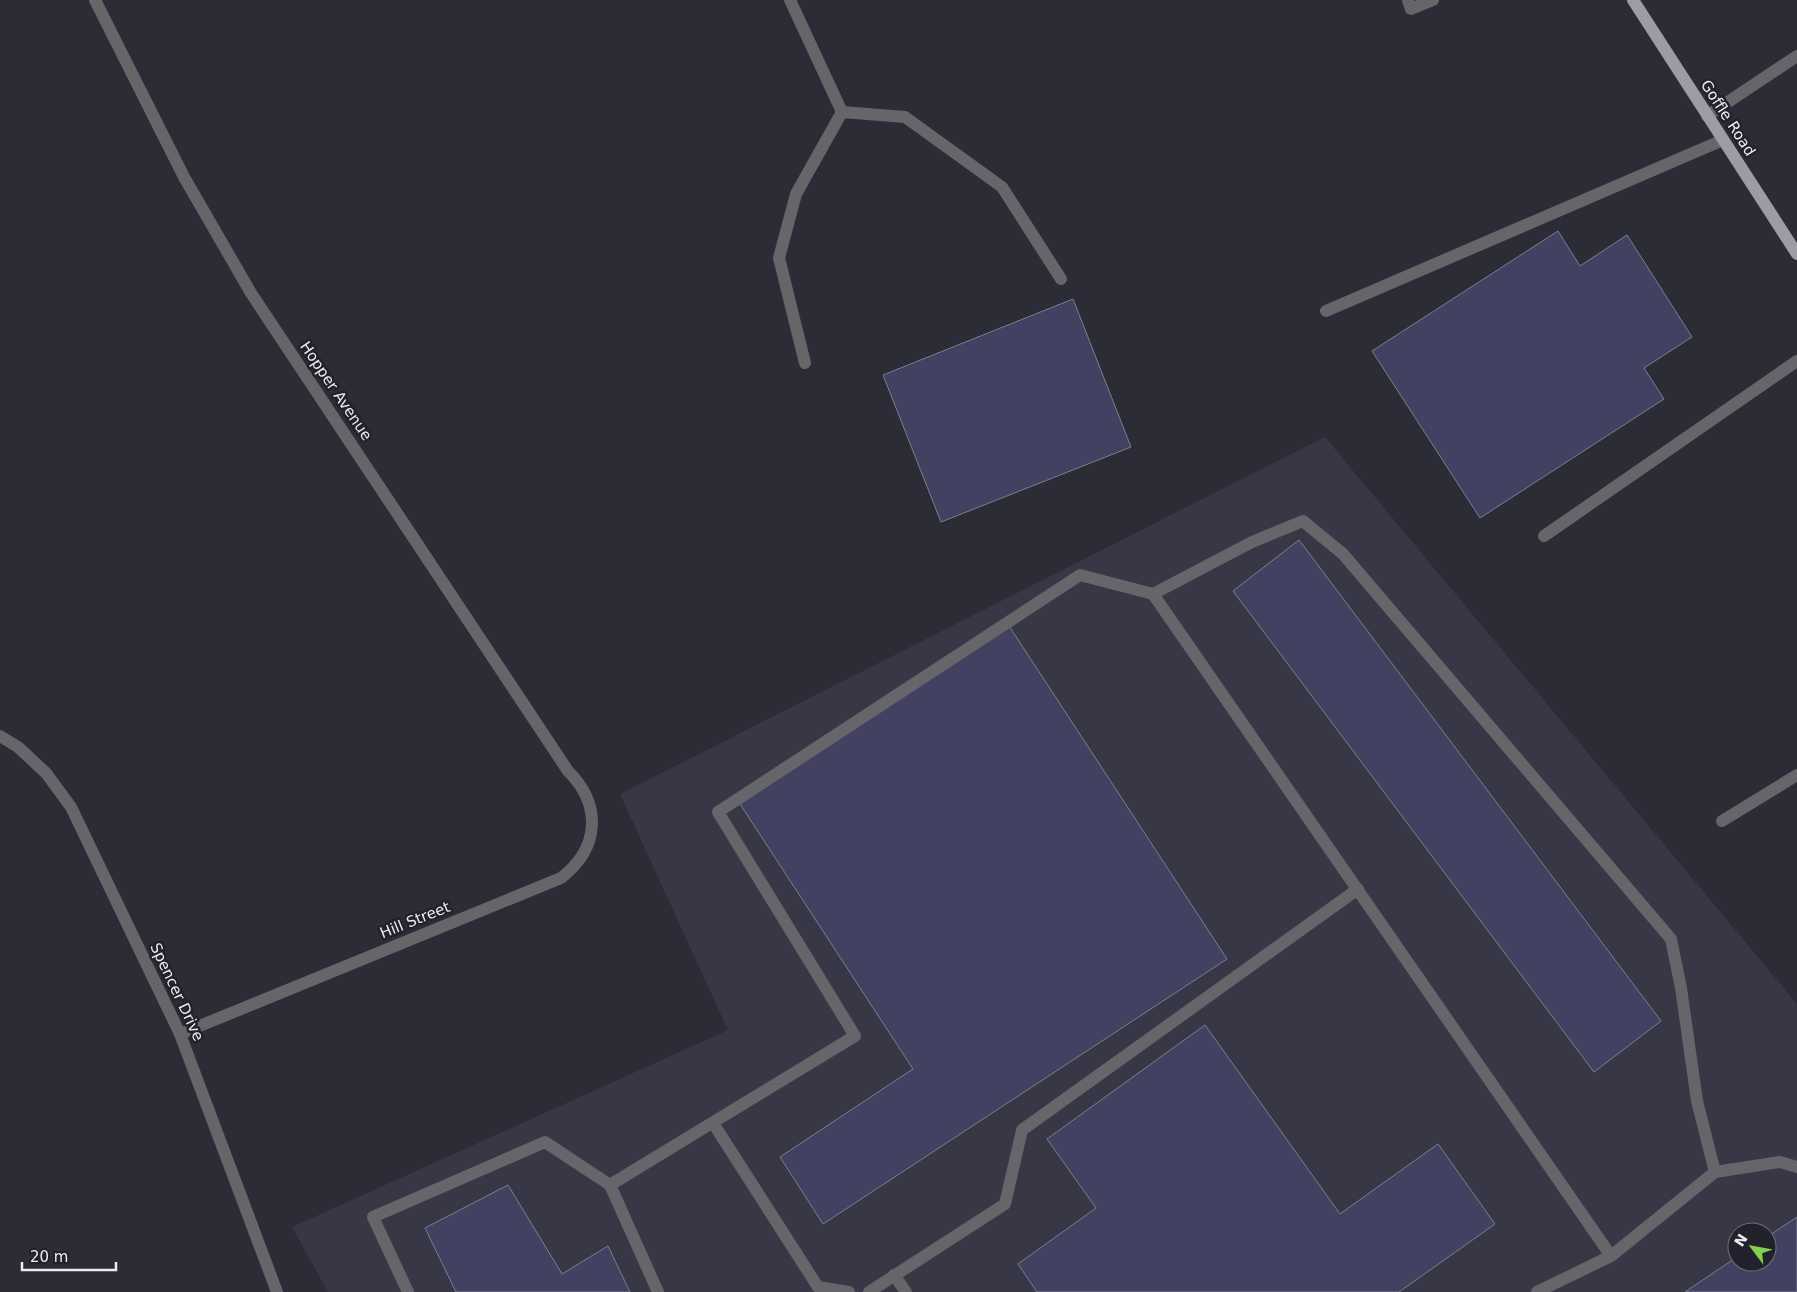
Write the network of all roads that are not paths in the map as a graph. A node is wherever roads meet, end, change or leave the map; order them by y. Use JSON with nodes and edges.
{"nodes":[{"id":1,"x":95,"y":0,"type":"edge"},
{"id":2,"x":790,"y":0,"type":"edge"},
{"id":3,"x":1408,"y":0,"type":"edge"},
{"id":4,"x":1433,"y":0,"type":"edge"},
{"id":5,"x":1632,"y":0,"type":"edge"},
{"id":6,"x":1797,"y":56,"type":"edge"},
{"id":7,"x":842,"y":112,"type":"junction"},
{"id":8,"x":1707,"y":116,"type":"junction"},
{"id":9,"x":1723,"y":140,"type":"junction"},
{"id":10,"x":1797,"y":254,"type":"edge"},
{"id":11,"x":1061,"y":279,"type":"dead end"},
{"id":12,"x":1326,"y":311,"type":"dead end"},
{"id":13,"x":1797,"y":361,"type":"edge"},
{"id":14,"x":805,"y":363,"type":"dead end"},
{"id":15,"x":1544,"y":536,"type":"dead end"},
{"id":16,"x":1153,"y":594,"type":"junction"},
{"id":17,"x":0,"y":736,"type":"edge"},
{"id":18,"x":1797,"y":775,"type":"edge"},
{"id":19,"x":579,"y":782,"type":"joint"},
{"id":20,"x":1722,"y":821,"type":"dead end"},
{"id":21,"x":1358,"y":889,"type":"junction"},
{"id":22,"x":180,"y":1034,"type":"junction"},
{"id":23,"x":713,"y":1122,"type":"junction"},
{"id":24,"x":1797,"y":1167,"type":"edge"},
{"id":25,"x":1715,"y":1172,"type":"junction"},
{"id":26,"x":610,"y":1185,"type":"junction"},
{"id":27,"x":1611,"y":1256,"type":"junction"},
{"id":28,"x":894,"y":1275,"type":"junction"},
{"id":29,"x":277,"y":1292,"type":"edge"},
{"id":30,"x":408,"y":1292,"type":"edge"},
{"id":31,"x":658,"y":1292,"type":"edge"},
{"id":32,"x":850,"y":1292,"type":"edge"},
{"id":33,"x":869,"y":1292,"type":"edge"},
{"id":34,"x":906,"y":1292,"type":"edge"},
{"id":35,"x":1537,"y":1292,"type":"edge"}],
"edges":[{"from":1,"to":19,"type":"street","name":"Hopper Avenue"},
{"from":2,"to":7,"type":"street"},
{"from":3,"to":4,"type":"street"},
{"from":5,"to":8,"type":"main road","name":"Goffle Road"},
{"from":6,"to":8,"type":"street"},
{"from":7,"to":11,"type":"street"},
{"from":7,"to":14,"type":"street"},
{"from":8,"to":9,"type":"main road","name":"Goffle Road"},
{"from":9,"to":10,"type":"main road","name":"Goffle Road"},
{"from":9,"to":12,"type":"street"},
{"from":13,"to":15,"type":"street"},
{"from":16,"to":21,"type":"street"},
{"from":16,"to":23,"type":"street"},
{"from":16,"to":25,"type":"street"},
{"from":17,"to":22,"type":"street","name":"Spencer Drive"},
{"from":18,"to":20,"type":"street"},
{"from":19,"to":22,"type":"street","name":"Hill Street"},
{"from":21,"to":27,"type":"street"},
{"from":21,"to":28,"type":"street"},
{"from":22,"to":29,"type":"street","name":"Spencer Drive"},
{"from":23,"to":26,"type":"street"},
{"from":23,"to":32,"type":"street"},
{"from":24,"to":25,"type":"street"},
{"from":25,"to":27,"type":"street"},
{"from":26,"to":30,"type":"street"},
{"from":26,"to":31,"type":"street"},
{"from":27,"to":35,"type":"street"},
{"from":28,"to":33,"type":"street"},
{"from":28,"to":34,"type":"street"}]}
